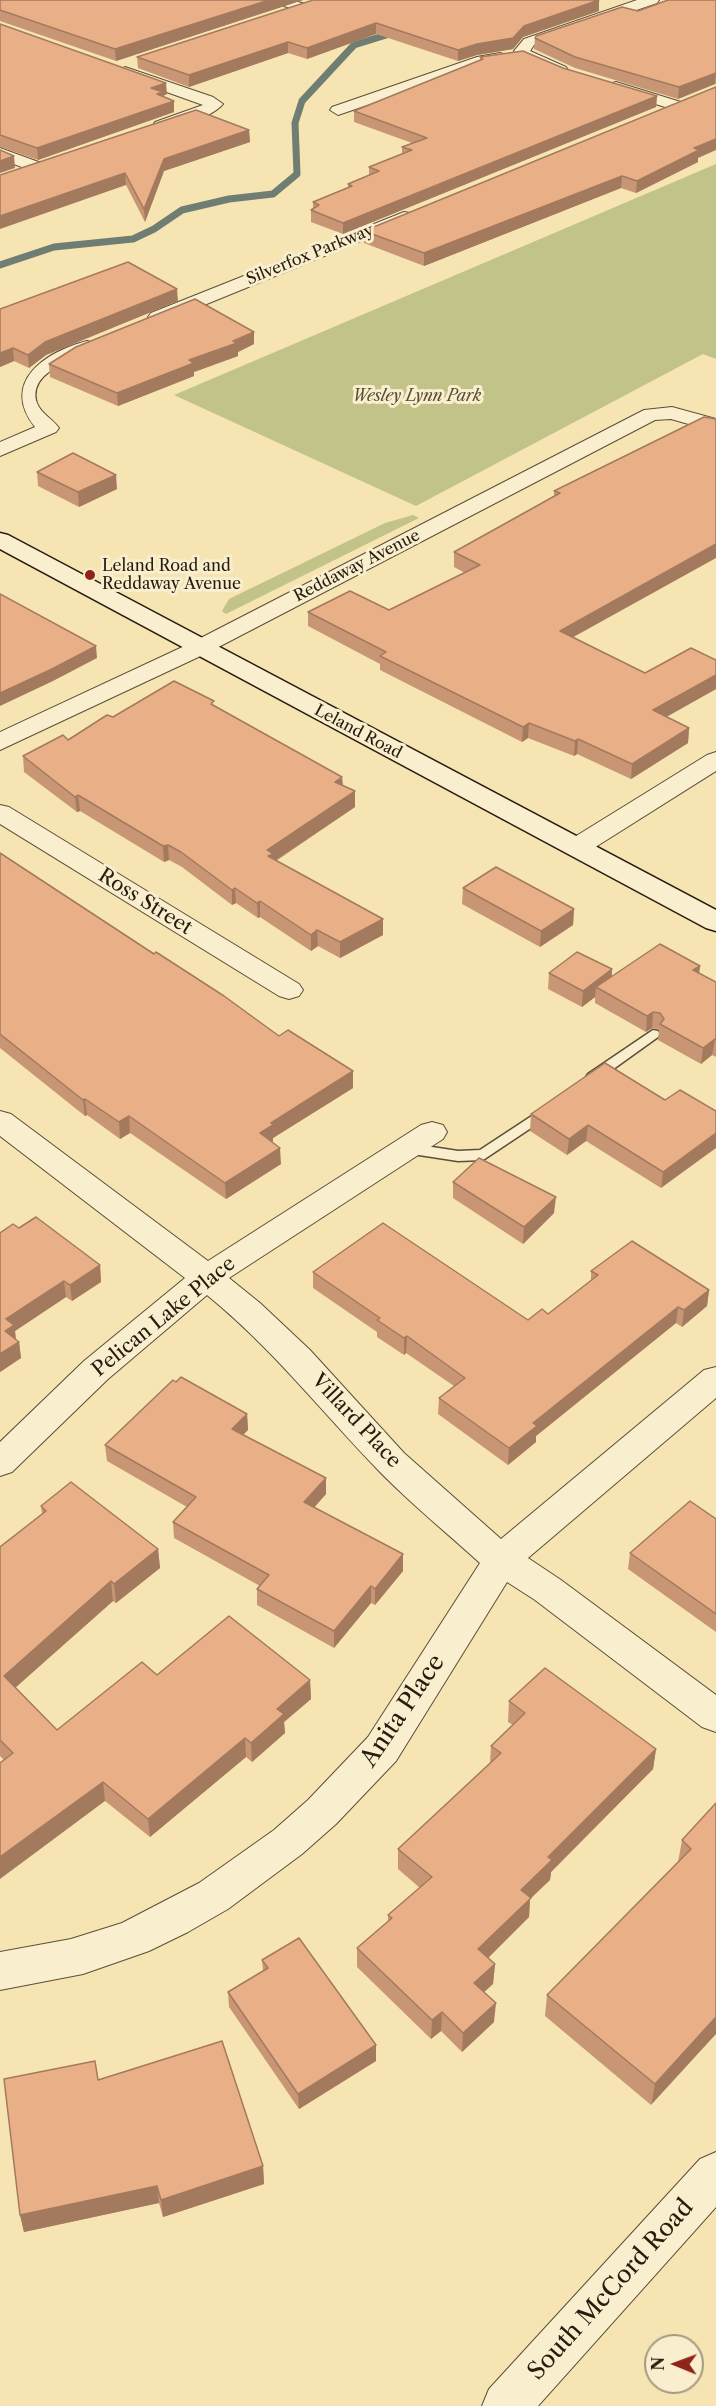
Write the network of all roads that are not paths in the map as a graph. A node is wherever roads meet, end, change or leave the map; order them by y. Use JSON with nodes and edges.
{"nodes":[{"id":1,"x":652,"y":0,"type":"edge"},
{"id":2,"x":318,"y":2,"type":"edge"},
{"id":3,"x":280,"y":7,"type":"edge"},
{"id":4,"x":524,"y":55,"type":"junction"},
{"id":5,"x":137,"y":61,"type":"edge"},
{"id":6,"x":571,"y":74,"type":"edge"},
{"id":7,"x":603,"y":83,"type":"edge"},
{"id":8,"x":697,"y":99,"type":"edge"},
{"id":9,"x":678,"y":106,"type":"junction"},
{"id":10,"x":338,"y":110,"type":"dead end"},
{"id":11,"x":656,"y":115,"type":"edge"},
{"id":12,"x":149,"y":130,"type":"edge"},
{"id":13,"x":0,"y":153,"type":"edge"},
{"id":14,"x":9,"y":178,"type":"edge"},
{"id":15,"x":423,"y":210,"type":"edge"},
{"id":16,"x":142,"y":323,"type":"edge"},
{"id":17,"x":99,"y":341,"type":"edge"},
{"id":18,"x":716,"y":426,"type":"edge"},
{"id":19,"x":0,"y":450,"type":"edge"},
{"id":20,"x":0,"y":540,"type":"edge"},
{"id":21,"x":199,"y":648,"type":"junction"},
{"id":22,"x":0,"y":742,"type":"edge"},
{"id":23,"x":716,"y":760,"type":"edge"},
{"id":24,"x":0,"y":813,"type":"edge"},
{"id":25,"x":577,"y":847,"type":"junction"},
{"id":26,"x":716,"y":922,"type":"edge"},
{"id":27,"x":289,"y":990,"type":"dead end"},
{"id":28,"x":653,"y":1034,"type":"dead end"},
{"id":29,"x":583,"y":1085,"type":"edge"},
{"id":30,"x":555,"y":1105,"type":"edge"},
{"id":31,"x":0,"y":1121,"type":"edge"},
{"id":32,"x":419,"y":1140,"type":"joint"},
{"id":33,"x":207,"y":1277,"type":"junction"},
{"id":34,"x":716,"y":1379,"type":"edge"},
{"id":35,"x":0,"y":1462,"type":"edge"},
{"id":36,"x":501,"y":1560,"type":"junction"},
{"id":37,"x":716,"y":1716,"type":"edge"},
{"id":38,"x":0,"y":1971,"type":"edge"},
{"id":39,"x":716,"y":2174,"type":"edge"},
{"id":40,"x":506,"y":2406,"type":"edge"}],
"edges":[{"from":1,"to":4,"type":"street"},
{"from":2,"to":3,"type":"street"},
{"from":4,"to":6,"type":"street"},
{"from":4,"to":10,"type":"street"},
{"from":5,"to":12,"type":"street"},
{"from":7,"to":9,"type":"street"},
{"from":8,"to":9,"type":"street"},
{"from":9,"to":11,"type":"street"},
{"from":13,"to":14,"type":"street"},
{"from":15,"to":16,"type":"street","name":"Silverfox Parkway"},
{"from":17,"to":19,"type":"street"},
{"from":18,"to":21,"type":"street","name":"Reddaway Avenue"},
{"from":20,"to":21,"type":"street","name":"Leland Road"},
{"from":21,"to":22,"type":"street","name":"Reddaway Avenue"},
{"from":21,"to":25,"type":"street","name":"Leland Road"},
{"from":23,"to":25,"type":"street"},
{"from":24,"to":27,"type":"street","name":"Ross Street"},
{"from":25,"to":26,"type":"street","name":"Leland Road"},
{"from":28,"to":29,"type":"lane"},
{"from":30,"to":32,"type":"lane"},
{"from":31,"to":33,"type":"street","name":"Villard Place"},
{"from":32,"to":33,"type":"street","name":"Pelican Lake Place"},
{"from":33,"to":35,"type":"street","name":"Pelican Lake Place"},
{"from":33,"to":36,"type":"street","name":"Villard Place"},
{"from":34,"to":36,"type":"street","name":"Anita Place"},
{"from":36,"to":37,"type":"street","name":"Villard Place"},
{"from":36,"to":38,"type":"street","name":"Anita Place"},
{"from":39,"to":40,"type":"street","name":"South McCord Road"}]}
